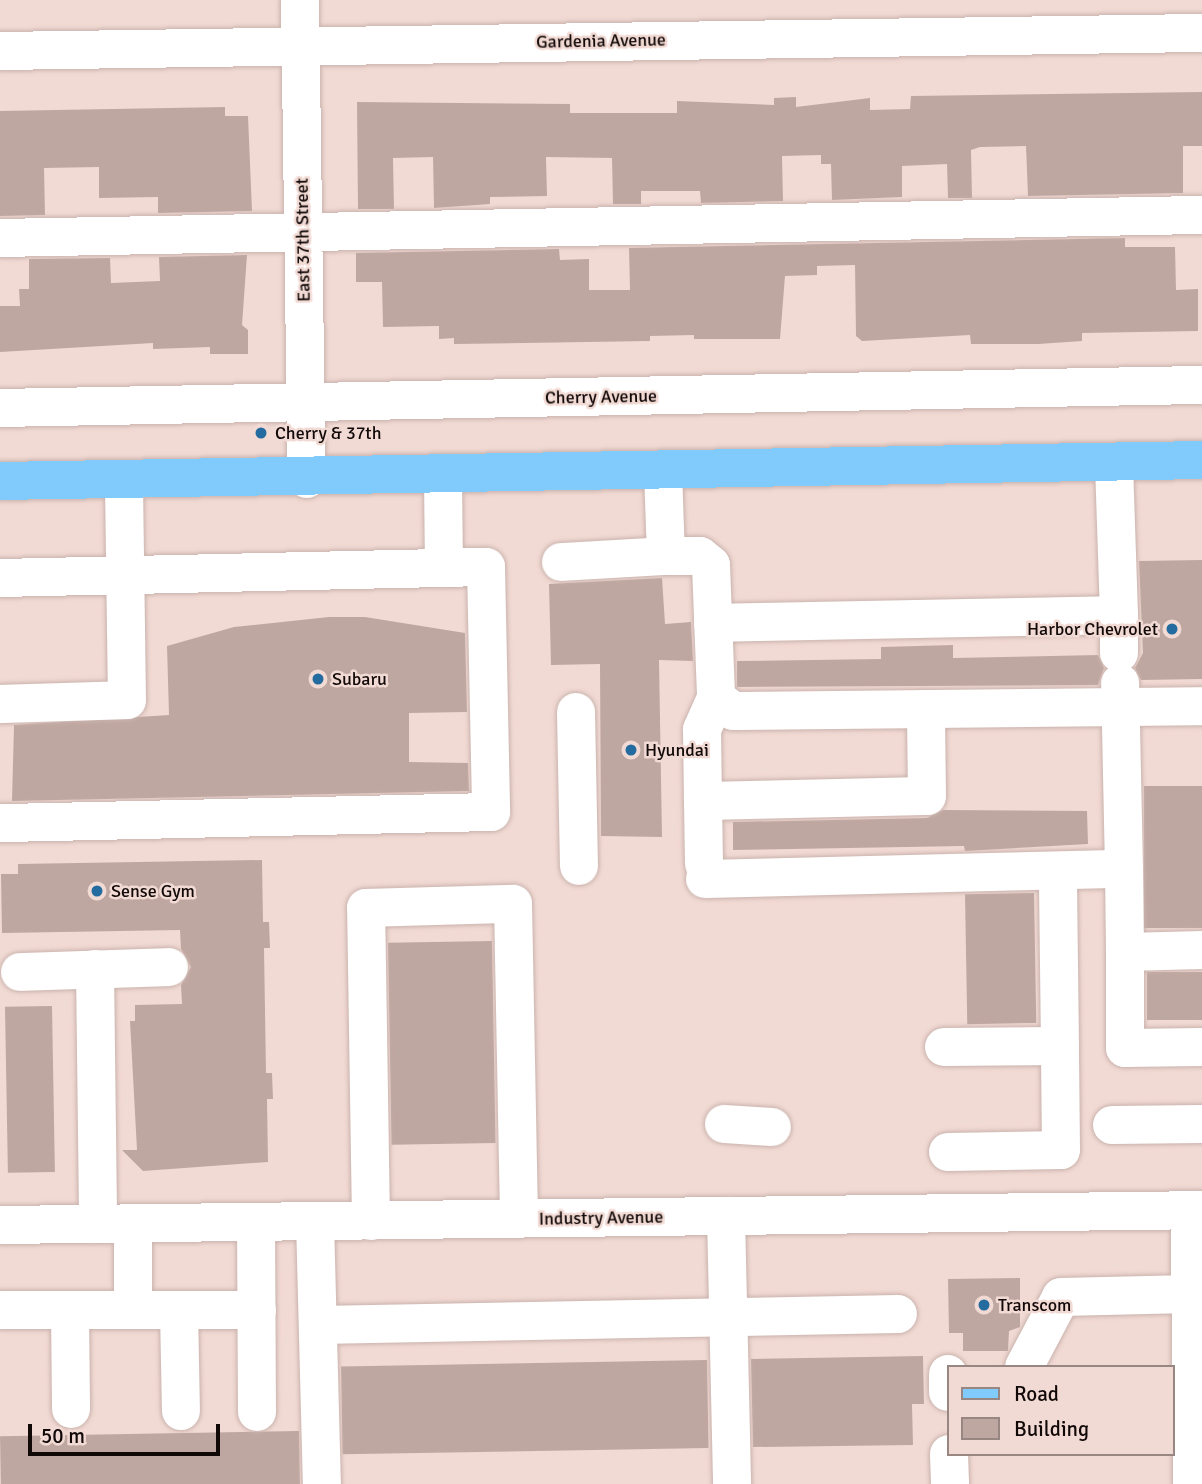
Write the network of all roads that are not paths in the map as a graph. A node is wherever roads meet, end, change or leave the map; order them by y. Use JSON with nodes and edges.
{"nodes":[{"id":1,"x":299,"y":0,"type":"edge"},
{"id":2,"x":1202,"y":33,"type":"edge"},
{"id":3,"x":300,"y":45,"type":"junction"},
{"id":4,"x":0,"y":51,"type":"edge"},
{"id":5,"x":1202,"y":215,"type":"edge"},
{"id":6,"x":304,"y":231,"type":"junction"},
{"id":7,"x":0,"y":238,"type":"edge"},
{"id":8,"x":1202,"y":385,"type":"edge"},
{"id":9,"x":306,"y":404,"type":"junction"},
{"id":10,"x":0,"y":408,"type":"edge"},
{"id":11,"x":1202,"y":460,"type":"edge"},
{"id":12,"x":1114,"y":462,"type":"junction"},
{"id":13,"x":663,"y":471,"type":"junction"},
{"id":14,"x":443,"y":476,"type":"junction"},
{"id":15,"x":307,"y":479,"type":"junction"},
{"id":16,"x":0,"y":481,"type":"edge"},
{"id":17,"x":124,"y":481,"type":"junction"},
{"id":18,"x":666,"y":556,"type":"junction"},
{"id":19,"x":561,"y":562,"type":"dead end"},
{"id":20,"x":443,"y":568,"type":"junction"},
{"id":21,"x":124,"y":575,"type":"junction"},
{"id":22,"x":0,"y":578,"type":"edge"},
{"id":23,"x":1119,"y":615,"type":"junction"},
{"id":24,"x":713,"y":624,"type":"junction"},
{"id":25,"x":1120,"y":680,"type":"junction"},
{"id":26,"x":716,"y":698,"type":"junction"},
{"id":27,"x":0,"y":704,"type":"edge"},
{"id":28,"x":1202,"y":706,"type":"edge"},
{"id":29,"x":926,"y":709,"type":"junction"},
{"id":30,"x":576,"y":712,"type":"dead end"},
{"id":31,"x":703,"y":801,"type":"junction"},
{"id":32,"x":0,"y":823,"type":"edge"},
{"id":33,"x":579,"y":866,"type":"dead end"},
{"id":34,"x":1125,"y":869,"type":"junction"},
{"id":35,"x":1058,"y":871,"type":"junction"},
{"id":36,"x":1202,"y":950,"type":"edge"},
{"id":37,"x":1125,"y":953,"type":"junction"},
{"id":38,"x":169,"y":967,"type":"dead end"},
{"id":39,"x":95,"y":969,"type":"junction"},
{"id":40,"x":20,"y":972,"type":"dead end"},
{"id":41,"x":1060,"y":1046,"type":"junction"},
{"id":42,"x":944,"y":1047,"type":"dead end"},
{"id":43,"x":1202,"y":1047,"type":"edge"},
{"id":44,"x":724,"y":1124,"type":"dead end"},
{"id":45,"x":1202,"y":1124,"type":"edge"},
{"id":46,"x":1112,"y":1125,"type":"dead end"},
{"id":47,"x":772,"y":1127,"type":"dead end"},
{"id":48,"x":948,"y":1152,"type":"dead end"},
{"id":49,"x":1196,"y":1211,"type":"edge"},
{"id":50,"x":726,"y":1216,"type":"junction"},
{"id":51,"x":519,"y":1219,"type":"junction"},
{"id":52,"x":316,"y":1221,"type":"junction"},
{"id":53,"x":371,"y":1221,"type":"junction"},
{"id":54,"x":256,"y":1222,"type":"junction"},
{"id":55,"x":115,"y":1224,"type":"junction"},
{"id":56,"x":0,"y":1225,"type":"edge"},
{"id":57,"x":1190,"y":1294,"type":"junction"},
{"id":58,"x":0,"y":1310,"type":"edge"},
{"id":59,"x":70,"y":1310,"type":"junction"},
{"id":60,"x":133,"y":1310,"type":"junction"},
{"id":61,"x":179,"y":1310,"type":"junction"},
{"id":62,"x":257,"y":1310,"type":"junction"},
{"id":63,"x":898,"y":1314,"type":"dead end"},
{"id":64,"x":728,"y":1317,"type":"junction"},
{"id":65,"x":318,"y":1325,"type":"junction"},
{"id":66,"x":1025,"y":1365,"type":"edge"},
{"id":67,"x":1182,"y":1368,"type":"edge"},
{"id":68,"x":71,"y":1409,"type":"dead end"},
{"id":69,"x":181,"y":1411,"type":"dead end"},
{"id":70,"x":257,"y":1412,"type":"dead end"},
{"id":71,"x":949,"y":1456,"type":"edge"},
{"id":72,"x":322,"y":1484,"type":"edge"},
{"id":73,"x":732,"y":1484,"type":"edge"},
{"id":74,"x":950,"y":1484,"type":"edge"},
{"id":75,"x":1192,"y":1484,"type":"edge"}],
"edges":[{"from":1,"to":3,"type":"street","name":"East 37th Street"},
{"from":2,"to":3,"type":"street","name":"Gardenia Avenue"},
{"from":3,"to":4,"type":"street","name":"Gardenia Avenue"},
{"from":3,"to":6,"type":"street","name":"East 37th Street"},
{"from":5,"to":6,"type":"street"},
{"from":6,"to":7,"type":"street"},
{"from":6,"to":9,"type":"street","name":"East 37th Street"},
{"from":8,"to":9,"type":"street","name":"Cherry Avenue"},
{"from":9,"to":10,"type":"street","name":"Cherry Avenue"},
{"from":9,"to":15,"type":"street","name":"East 37th Street"},
{"from":11,"to":12,"type":"main road"},
{"from":12,"to":13,"type":"main road"},
{"from":12,"to":23,"type":"street"},
{"from":13,"to":14,"type":"main road"},
{"from":13,"to":18,"type":"street"},
{"from":14,"to":15,"type":"main road"},
{"from":14,"to":20,"type":"street"},
{"from":15,"to":17,"type":"main road"},
{"from":16,"to":17,"type":"main road"},
{"from":17,"to":21,"type":"street"},
{"from":18,"to":19,"type":"street"},
{"from":18,"to":24,"type":"street"},
{"from":20,"to":21,"type":"street"},
{"from":20,"to":32,"type":"street"},
{"from":21,"to":22,"type":"street"},
{"from":21,"to":27,"type":"street"},
{"from":23,"to":24,"type":"street"},
{"from":23,"to":25,"type":"street"},
{"from":24,"to":26,"type":"street"},
{"from":25,"to":28,"type":"street"},
{"from":25,"to":29,"type":"street"},
{"from":25,"to":34,"type":"street"},
{"from":26,"to":29,"type":"street"},
{"from":26,"to":31,"type":"street"},
{"from":29,"to":31,"type":"street"},
{"from":30,"to":33,"type":"street"},
{"from":31,"to":35,"type":"street"},
{"from":34,"to":35,"type":"street"},
{"from":34,"to":37,"type":"street"},
{"from":35,"to":41,"type":"street"},
{"from":36,"to":37,"type":"street"},
{"from":37,"to":43,"type":"street"},
{"from":38,"to":39,"type":"street"},
{"from":39,"to":40,"type":"street"},
{"from":39,"to":55,"type":"street"},
{"from":41,"to":42,"type":"street"},
{"from":41,"to":48,"type":"street"},
{"from":44,"to":47,"type":"street"},
{"from":45,"to":46,"type":"street"},
{"from":49,"to":50,"type":"street","name":"Industry Avenue"},
{"from":49,"to":57,"type":"street"},
{"from":50,"to":51,"type":"street","name":"Industry Avenue"},
{"from":50,"to":64,"type":"street"},
{"from":51,"to":53,"type":"street","name":"Industry Avenue"},
{"from":51,"to":53,"type":"street"},
{"from":52,"to":53,"type":"street","name":"Industry Avenue"},
{"from":52,"to":54,"type":"street","name":"Industry Avenue"},
{"from":52,"to":65,"type":"street"},
{"from":54,"to":55,"type":"street","name":"Industry Avenue"},
{"from":54,"to":62,"type":"street"},
{"from":55,"to":56,"type":"street","name":"Industry Avenue"},
{"from":55,"to":60,"type":"street"},
{"from":57,"to":66,"type":"street"},
{"from":57,"to":67,"type":"street"},
{"from":58,"to":59,"type":"street"},
{"from":59,"to":60,"type":"street"},
{"from":59,"to":68,"type":"street"},
{"from":60,"to":61,"type":"street"},
{"from":61,"to":62,"type":"street"},
{"from":61,"to":69,"type":"street"},
{"from":62,"to":70,"type":"street"},
{"from":63,"to":64,"type":"street"},
{"from":64,"to":65,"type":"street"},
{"from":64,"to":73,"type":"street"},
{"from":65,"to":72,"type":"street"},
{"from":67,"to":75,"type":"street"},
{"from":71,"to":74,"type":"street"}]}
